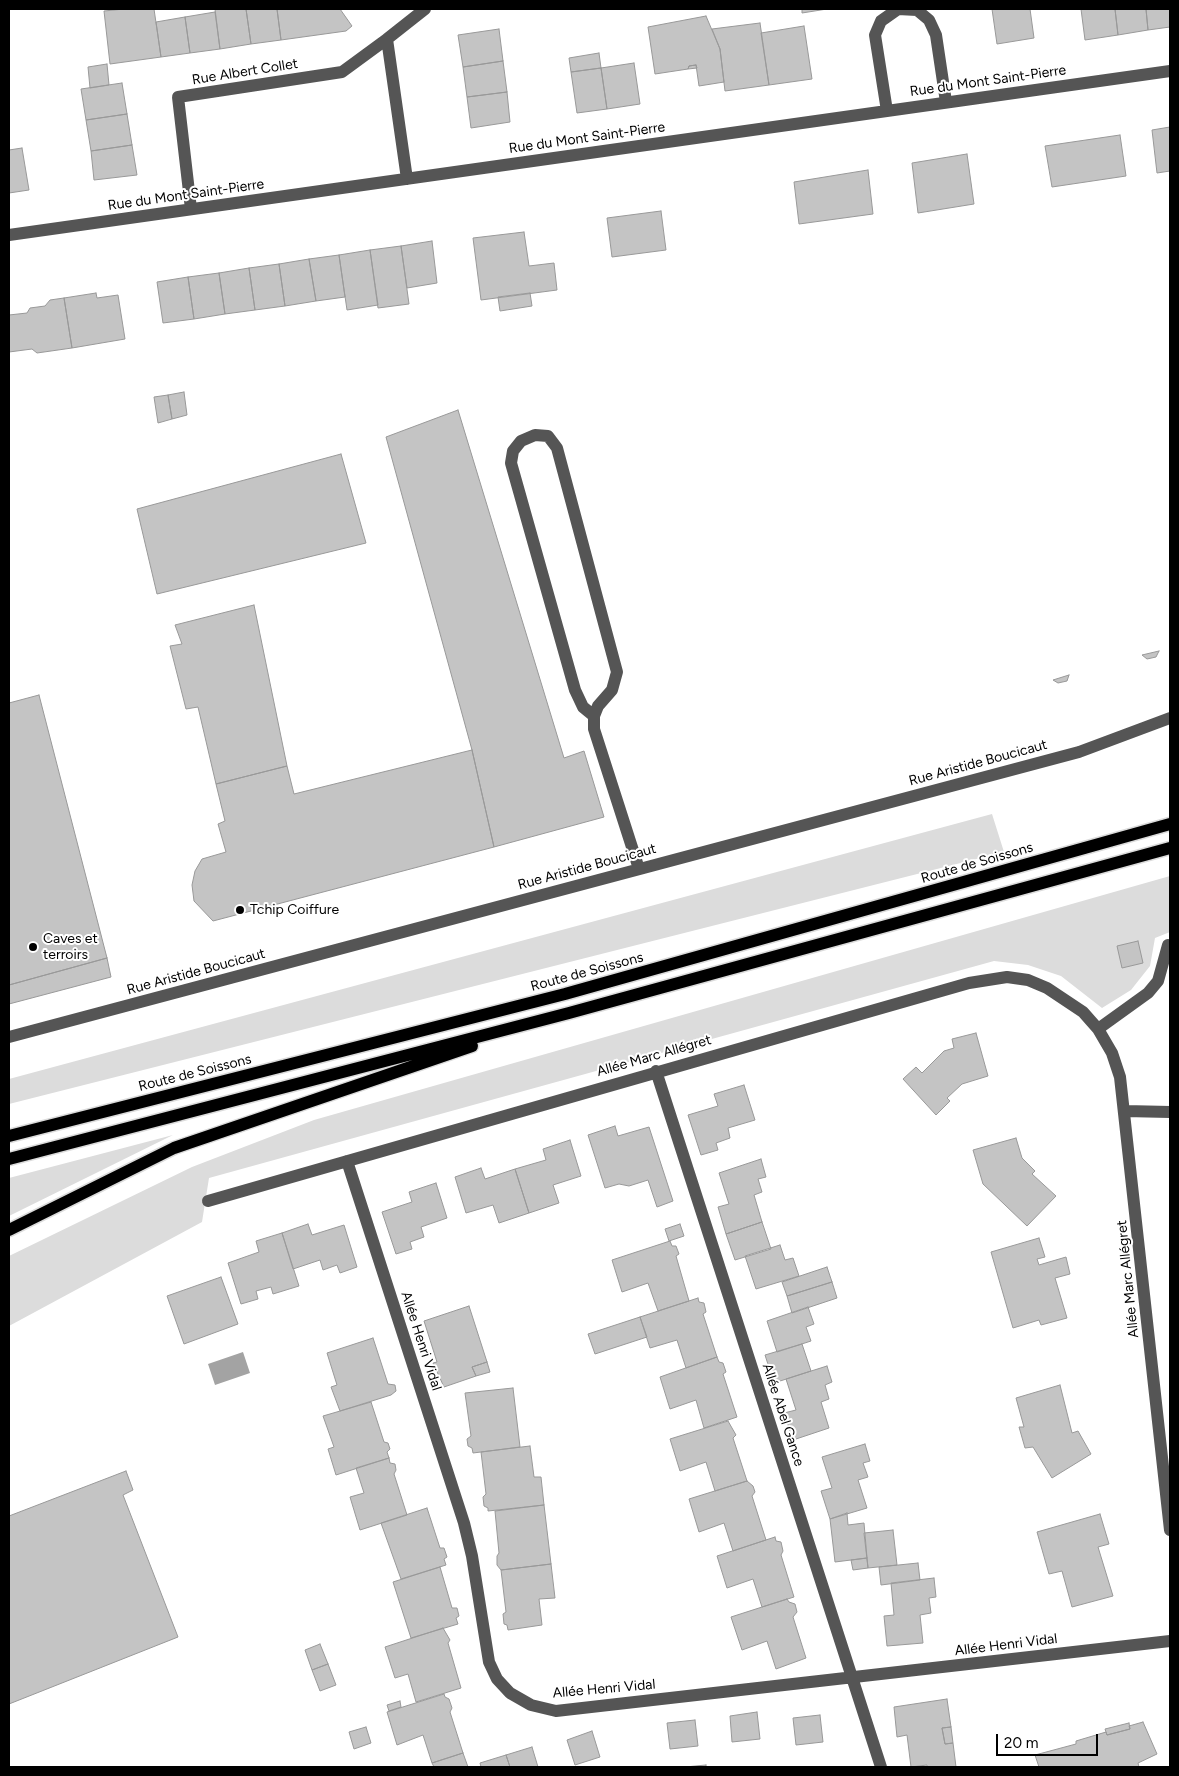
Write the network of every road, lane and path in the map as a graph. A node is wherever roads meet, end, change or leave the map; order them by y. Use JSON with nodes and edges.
{"nodes":[{"id":1,"x":425,"y":9,"type":"edge"},
{"id":2,"x":387,"y":39,"type":"junction"},
{"id":3,"x":1170,"y":71,"type":"edge"},
{"id":4,"x":946,"y":102,"type":"junction"},
{"id":5,"x":887,"y":111,"type":"junction"},
{"id":6,"x":408,"y":179,"type":"junction"},
{"id":7,"x":191,"y":209,"type":"junction"},
{"id":8,"x":9,"y":235,"type":"edge"},
{"id":9,"x":594,"y":716,"type":"junction"},
{"id":10,"x":1170,"y":718,"type":"edge"},
{"id":11,"x":1170,"y":824,"type":"edge"},
{"id":12,"x":1170,"y":848,"type":"edge"},
{"id":13,"x":639,"y":869,"type":"junction"},
{"id":14,"x":1168,"y":946,"type":"dead end"},
{"id":15,"x":569,"y":1012,"type":"junction"},
{"id":16,"x":1098,"y":1029,"type":"junction"},
{"id":17,"x":9,"y":1037,"type":"edge"},
{"id":18,"x":656,"y":1071,"type":"junction"},
{"id":19,"x":1125,"y":1111,"type":"junction"},
{"id":20,"x":1170,"y":1112,"type":"edge"},
{"id":21,"x":9,"y":1136,"type":"edge"},
{"id":22,"x":9,"y":1159,"type":"edge"},
{"id":23,"x":347,"y":1161,"type":"junction"},
{"id":24,"x":208,"y":1201,"type":"dead end"},
{"id":25,"x":9,"y":1230,"type":"edge"},
{"id":26,"x":1170,"y":1530,"type":"edge"},
{"id":27,"x":1170,"y":1641,"type":"edge"},
{"id":28,"x":852,"y":1678,"type":"junction"},
{"id":29,"x":881,"y":1767,"type":"edge"}],
"edges":[{"from":1,"to":2,"type":"street","name":"Rue Albert Collet"},
{"from":2,"to":6,"type":"street"},
{"from":2,"to":7,"type":"street","name":"Rue Albert Collet"},
{"from":3,"to":4,"type":"street","name":"Rue du Mont Saint-Pierre"},
{"from":4,"to":5,"type":"street","name":"Rue du Mont Saint-Pierre"},
{"from":4,"to":5,"type":"street"},
{"from":5,"to":6,"type":"street","name":"Rue du Mont Saint-Pierre"},
{"from":6,"to":7,"type":"street","name":"Rue du Mont Saint-Pierre"},
{"from":7,"to":8,"type":"street","name":"Rue du Mont Saint-Pierre"},
{"from":9,"to":9,"type":"street"},
{"from":9,"to":13,"type":"street"},
{"from":10,"to":13,"type":"street","name":"Rue Aristide Boucicaut"},
{"from":11,"to":21,"type":"main road","name":"Route de Soissons"},
{"from":12,"to":15,"type":"main road"},
{"from":13,"to":17,"type":"street","name":"Rue Aristide Boucicaut"},
{"from":14,"to":16,"type":"street"},
{"from":15,"to":22,"type":"main road"},
{"from":15,"to":25,"type":"main road"},
{"from":16,"to":18,"type":"street","name":"Allée Marc Allégret"},
{"from":16,"to":19,"type":"street","name":"Allée Marc Allégret"},
{"from":18,"to":23,"type":"street","name":"Allée Marc Allégret"},
{"from":18,"to":28,"type":"street","name":"Allée Abel Gance"},
{"from":19,"to":20,"type":"street"},
{"from":19,"to":26,"type":"street","name":"Allée Marc Allégret"},
{"from":23,"to":24,"type":"street","name":"Allée Marc Allégret"},
{"from":23,"to":28,"type":"street","name":"Allée Henri Vidal"},
{"from":27,"to":28,"type":"street","name":"Allée Henri Vidal"},
{"from":28,"to":29,"type":"street","name":"Allée Abel Gance"}]}
